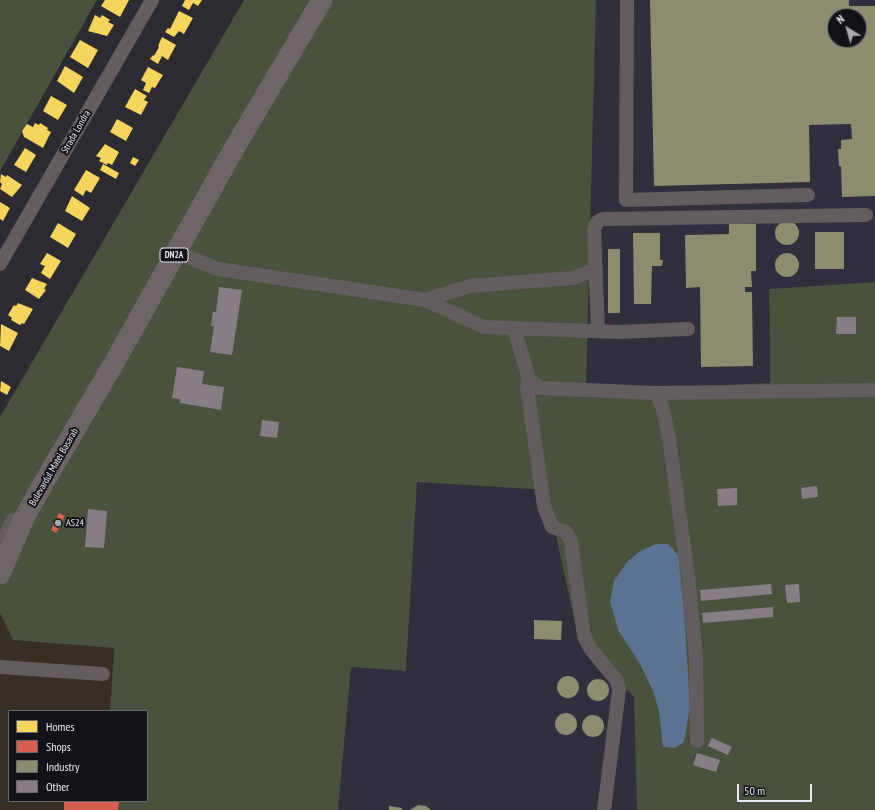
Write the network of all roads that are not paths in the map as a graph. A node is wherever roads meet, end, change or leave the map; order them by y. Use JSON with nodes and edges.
{"nodes":[{"id":1,"x":152,"y":0,"type":"edge"},
{"id":2,"x":322,"y":0,"type":"edge"},
{"id":3,"x":627,"y":0,"type":"edge"},
{"id":4,"x":808,"y":195,"type":"dead end"},
{"id":5,"x":866,"y":215,"type":"dead end"},
{"id":6,"x":176,"y":252,"type":"junction"},
{"id":7,"x":0,"y":264,"type":"edge"},
{"id":8,"x":596,"y":269,"type":"junction"},
{"id":9,"x":425,"y":300,"type":"junction"},
{"id":10,"x":514,"y":328,"type":"junction"},
{"id":11,"x":688,"y":328,"type":"dead end"},
{"id":12,"x":598,"y":331,"type":"junction"},
{"id":13,"x":529,"y":379,"type":"junction"},
{"id":14,"x":875,"y":390,"type":"edge"},
{"id":15,"x":656,"y":393,"type":"junction"},
{"id":16,"x":43,"y":484,"type":"junction"},
{"id":17,"x":0,"y":547,"type":"edge"},
{"id":18,"x":0,"y":574,"type":"edge"},
{"id":19,"x":0,"y":658,"type":"edge"},
{"id":20,"x":0,"y":667,"type":"edge"},
{"id":21,"x":0,"y":672,"type":"edge"},
{"id":22,"x":102,"y":674,"type":"dead end"},
{"id":23,"x":697,"y":741,"type":"dead end"},
{"id":24,"x":604,"y":810,"type":"edge"}],
"edges":[{"from":1,"to":7,"type":"street","name":"Strada Londra"},
{"from":2,"to":6,"type":"highway","number":"DN2A"},
{"from":3,"to":4,"type":"street"},
{"from":5,"to":8,"type":"street"},
{"from":6,"to":9,"type":"street"},
{"from":6,"to":16,"type":"highway","name":"Bulevardul Matei Basarab","number":"DN2A"},
{"from":8,"to":9,"type":"street"},
{"from":8,"to":12,"type":"street"},
{"from":9,"to":10,"type":"street"},
{"from":10,"to":12,"type":"street"},
{"from":10,"to":13,"type":"street"},
{"from":11,"to":12,"type":"street"},
{"from":13,"to":15,"type":"street"},
{"from":13,"to":24,"type":"street"},
{"from":14,"to":15,"type":"street"},
{"from":15,"to":23,"type":"street"},
{"from":16,"to":17,"type":"street"},
{"from":16,"to":18,"type":"highway","name":"Bulevardul Matei Basarab","number":"DN2A"},
{"from":19,"to":20,"type":"street"},
{"from":20,"to":21,"type":"street"},
{"from":20,"to":22,"type":"street"}]}
